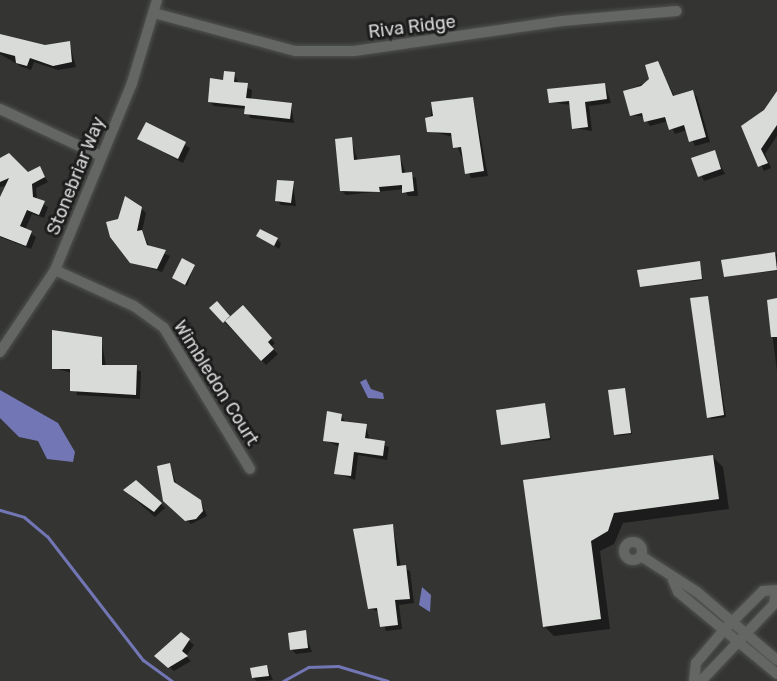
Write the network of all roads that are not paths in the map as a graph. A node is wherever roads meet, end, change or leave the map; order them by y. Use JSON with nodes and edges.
{"nodes":[{"id":1,"x":157,"y":0,"type":"edge"},
{"id":2,"x":677,"y":11,"type":"dead end"},
{"id":3,"x":154,"y":13,"type":"junction"},
{"id":4,"x":0,"y":109,"type":"edge"},
{"id":5,"x":101,"y":156,"type":"junction"},
{"id":6,"x":55,"y":270,"type":"junction"},
{"id":7,"x":0,"y":352,"type":"edge"},
{"id":8,"x":250,"y":469,"type":"dead end"},
{"id":9,"x":641,"y":556,"type":"dead end"},
{"id":10,"x":673,"y":580,"type":"junction"},
{"id":11,"x":776,"y":591,"type":"edge"},
{"id":12,"x":733,"y":621,"type":"junction"},
{"id":13,"x":724,"y":630,"type":"junction"},
{"id":14,"x":745,"y":630,"type":"junction"},
{"id":15,"x":736,"y":640,"type":"junction"},
{"id":16,"x":777,"y":660,"type":"edge"},
{"id":17,"x":777,"y":674,"type":"edge"},
{"id":18,"x":694,"y":681,"type":"edge"},
{"id":19,"x":701,"y":681,"type":"edge"}],
"edges":[{"from":1,"to":3,"type":"street","name":"Stonebriar Way"},
{"from":2,"to":3,"type":"street","name":"Riva Ridge"},
{"from":3,"to":5,"type":"street","name":"Stonebriar Way"},
{"from":4,"to":5,"type":"street"},
{"from":5,"to":6,"type":"street","name":"Stonebriar Way"},
{"from":6,"to":7,"type":"street","name":"Stonebriar Way"},
{"from":6,"to":8,"type":"street","name":"Wimbledon Court"},
{"from":9,"to":10,"type":"street"},
{"from":10,"to":12,"type":"street"},
{"from":10,"to":13,"type":"street"},
{"from":11,"to":12,"type":"street"},
{"from":11,"to":14,"type":"street"},
{"from":12,"to":13,"type":"street"},
{"from":12,"to":14,"type":"street"},
{"from":13,"to":15,"type":"street"},
{"from":13,"to":18,"type":"street"},
{"from":14,"to":15,"type":"street"},
{"from":14,"to":16,"type":"street"},
{"from":15,"to":17,"type":"street"},
{"from":15,"to":19,"type":"street"}]}
